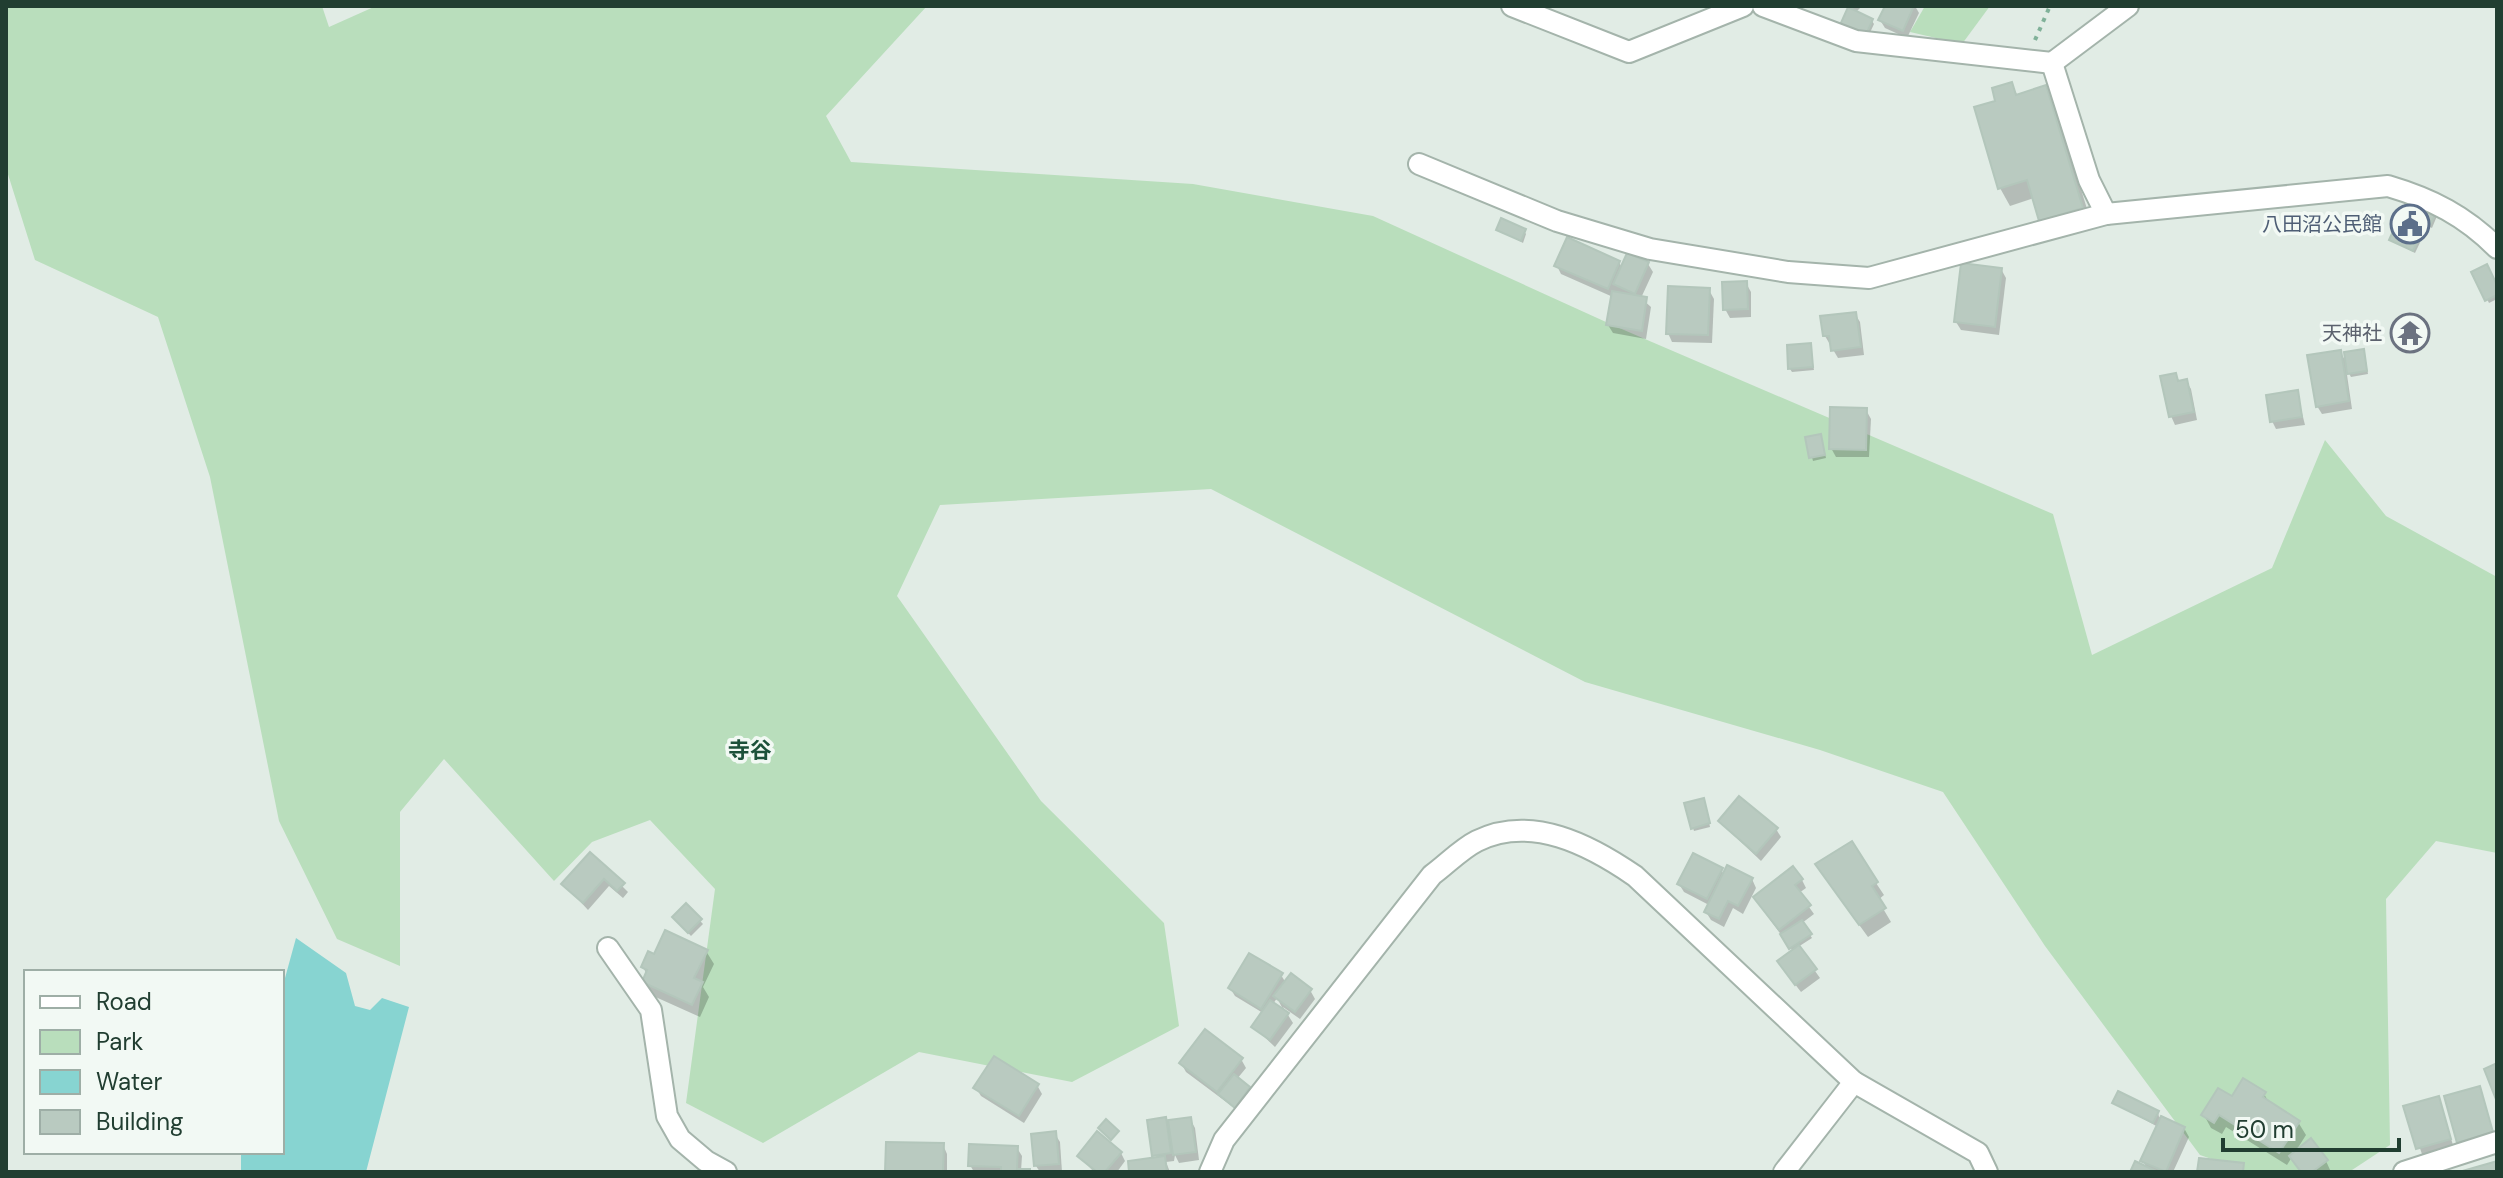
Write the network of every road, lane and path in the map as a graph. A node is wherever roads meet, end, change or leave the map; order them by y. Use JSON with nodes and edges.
{"nodes":[{"id":1,"x":1512,"y":6,"type":"edge"},
{"id":2,"x":1743,"y":6,"type":"edge"},
{"id":3,"x":1763,"y":6,"type":"edge"},
{"id":4,"x":2050,"y":6,"type":"edge"},
{"id":5,"x":2128,"y":6,"type":"edge"},
{"id":6,"x":2026,"y":60,"type":"junction"},
{"id":7,"x":2052,"y":63,"type":"junction"},
{"id":8,"x":1419,"y":164,"type":"dead end"},
{"id":9,"x":2106,"y":214,"type":"junction"},
{"id":10,"x":2497,"y":248,"type":"edge"},
{"id":11,"x":608,"y":948,"type":"dead end"},
{"id":12,"x":1854,"y":1082,"type":"junction"},
{"id":13,"x":2497,"y":1142,"type":"edge"},
{"id":14,"x":726,"y":1172,"type":"edge"},
{"id":15,"x":1210,"y":1172,"type":"edge"},
{"id":16,"x":1784,"y":1172,"type":"edge"},
{"id":17,"x":1987,"y":1172,"type":"edge"},
{"id":18,"x":2404,"y":1172,"type":"edge"}],
"edges":[{"from":1,"to":2,"type":"street"},
{"from":3,"to":6,"type":"street"},
{"from":4,"to":6,"type":"path"},
{"from":5,"to":7,"type":"street"},
{"from":6,"to":7,"type":"street"},
{"from":7,"to":9,"type":"street"},
{"from":8,"to":9,"type":"street"},
{"from":9,"to":10,"type":"street"},
{"from":11,"to":14,"type":"street"},
{"from":12,"to":15,"type":"street"},
{"from":12,"to":16,"type":"street"},
{"from":12,"to":17,"type":"street"},
{"from":13,"to":18,"type":"street"}]}
